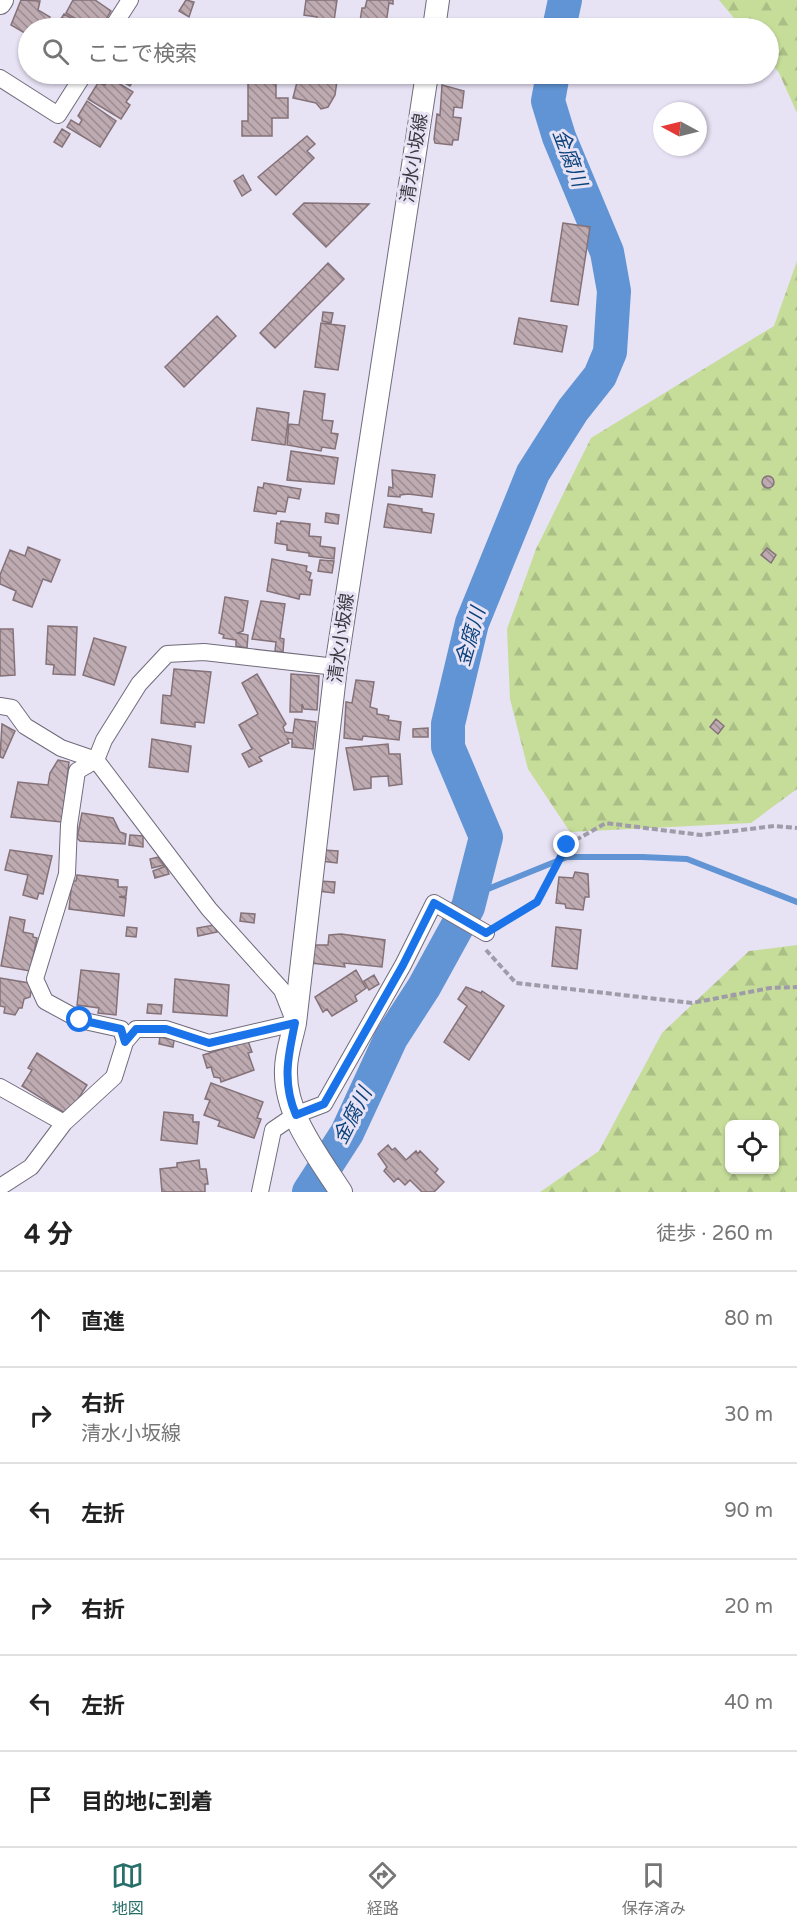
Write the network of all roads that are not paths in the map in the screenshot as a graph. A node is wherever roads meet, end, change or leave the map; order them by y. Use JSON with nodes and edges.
{"nodes":[{"id":1,"x":130,"y":0,"type":"edge"},
{"id":2,"x":438,"y":0,"type":"edge"},
{"id":3,"x":118,"y":18,"type":"edge"},
{"id":4,"x":435,"y":18,"type":"edge"},
{"id":5,"x":0,"y":78,"type":"edge"},
{"id":6,"x":78,"y":84,"type":"edge"},
{"id":7,"x":425,"y":84,"type":"edge"},
{"id":8,"x":336,"y":667,"type":"junction"},
{"id":9,"x":0,"y":706,"type":"edge"},
{"id":10,"x":96,"y":760,"type":"junction"},
{"id":11,"x":486,"y":933,"type":"road end"},
{"id":12,"x":295,"y":1023,"type":"junction"},
{"id":13,"x":125,"y":1042,"type":"junction"},
{"id":14,"x":0,"y":1087,"type":"edge"},
{"id":15,"x":299,"y":1122,"type":"junction"},
{"id":16,"x":64,"y":1123,"type":"junction"},
{"id":17,"x":0,"y":1187,"type":"edge"},
{"id":18,"x":260,"y":1192,"type":"edge"},
{"id":19,"x":341,"y":1192,"type":"edge"}],
"edges":[{"from":1,"to":3,"type":"street"},
{"from":2,"to":4,"type":"main road"},
{"from":5,"to":6,"type":"street"},
{"from":7,"to":8,"type":"main road","name":"清水小坂線"},
{"from":8,"to":10,"type":"street"},
{"from":8,"to":12,"type":"main road","name":"清水小坂線"},
{"from":9,"to":10,"type":"street"},
{"from":10,"to":12,"type":"street"},
{"from":10,"to":13,"type":"street"},
{"from":11,"to":15,"type":"street"},
{"from":12,"to":13,"type":"street"},
{"from":12,"to":15,"type":"main road","name":"清水小坂線"},
{"from":13,"to":16,"type":"street"},
{"from":14,"to":16,"type":"street"},
{"from":15,"to":18,"type":"street"},
{"from":15,"to":19,"type":"main road","name":"清水小坂線"},
{"from":16,"to":17,"type":"street"}]}
